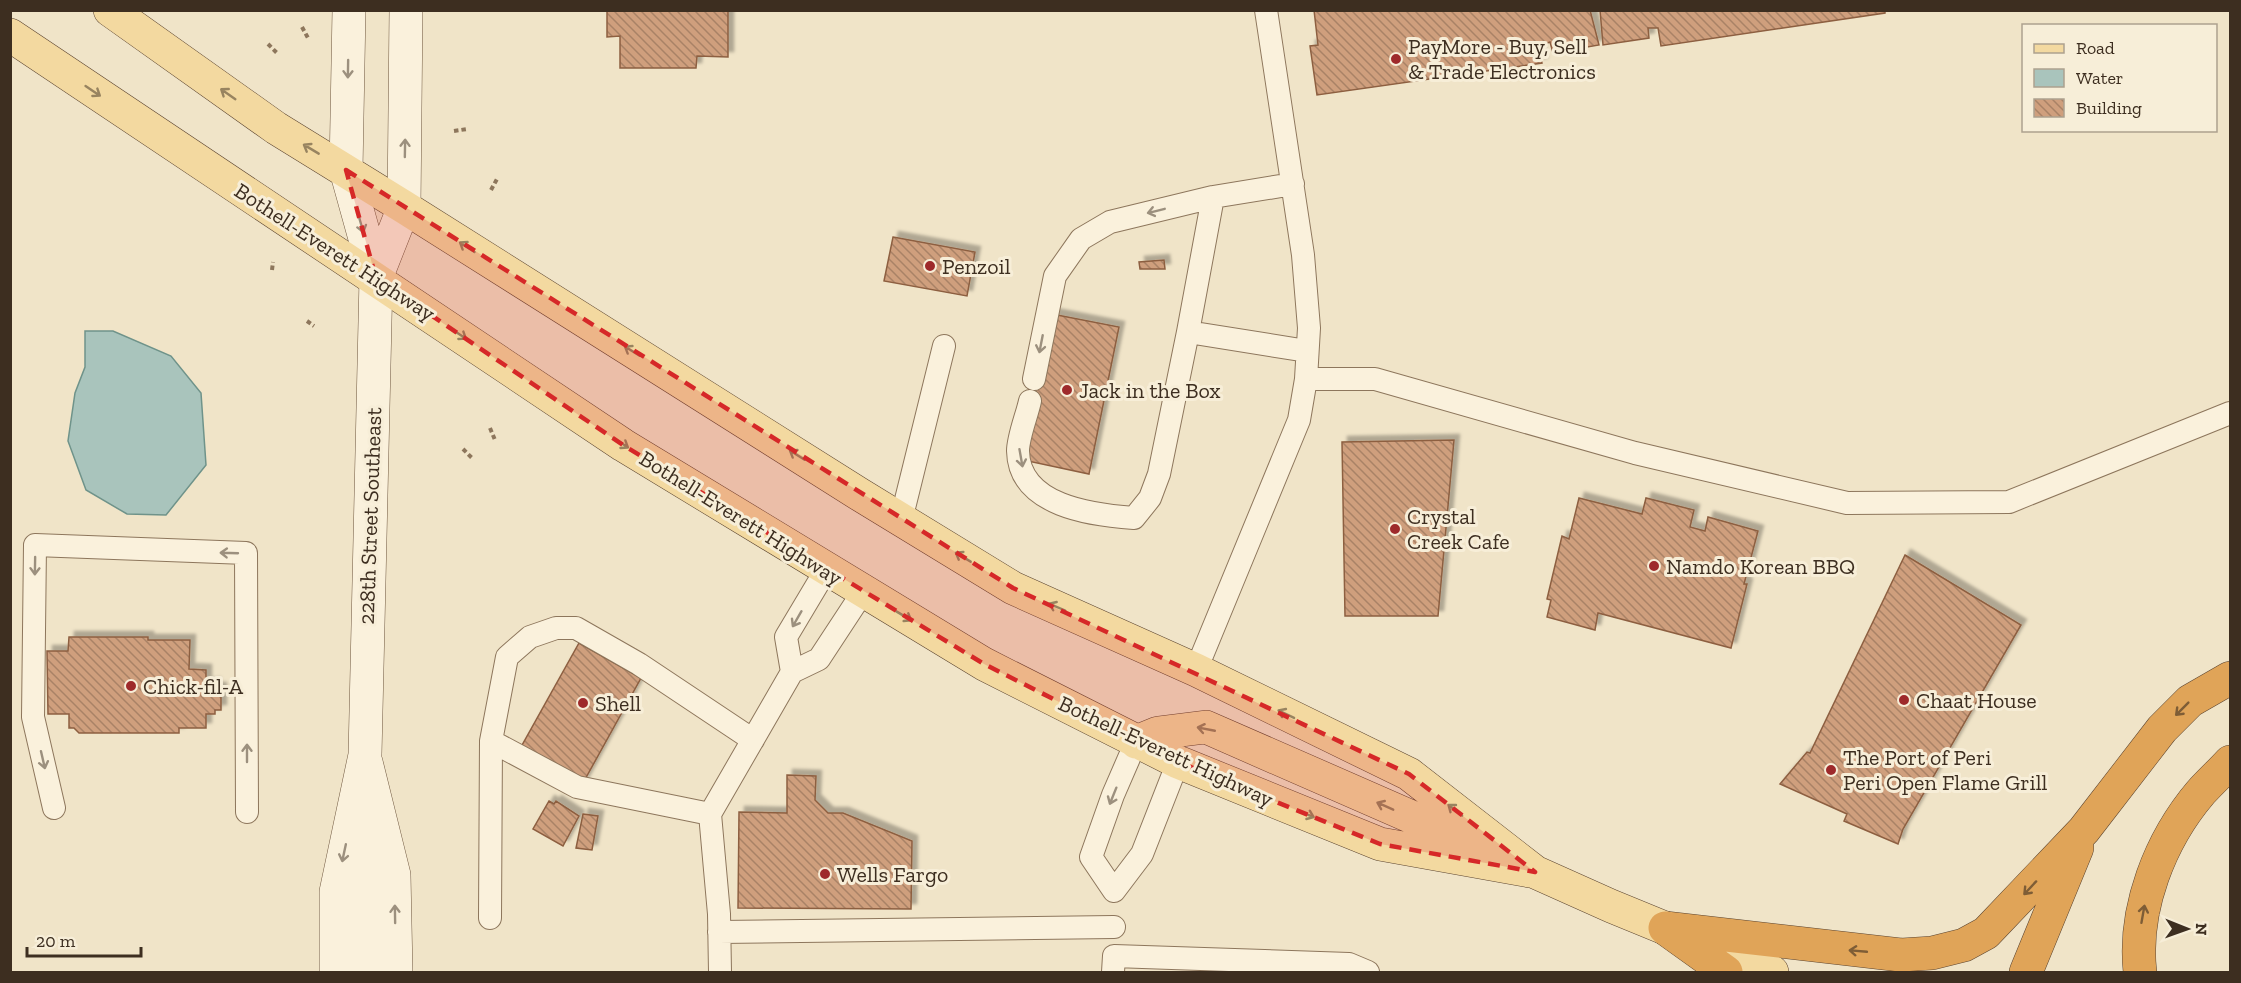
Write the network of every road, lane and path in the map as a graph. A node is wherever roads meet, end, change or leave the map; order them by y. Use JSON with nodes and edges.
{"nodes":[{"id":1,"x":110,"y":10,"type":"edge"},
{"id":2,"x":349,"y":10,"type":"edge"},
{"id":3,"x":406,"y":10,"type":"edge"},
{"id":4,"x":1266,"y":10,"type":"edge"},
{"id":5,"x":302,"y":27,"type":"dead end"},
{"id":6,"x":10,"y":35,"type":"edge"},
{"id":7,"x":308,"y":38,"type":"dead end"},
{"id":8,"x":268,"y":44,"type":"dead end"},
{"id":9,"x":277,"y":53,"type":"dead end"},
{"id":10,"x":467,"y":129,"type":"dead end"},
{"id":11,"x":454,"y":131,"type":"dead end"},
{"id":12,"x":346,"y":170,"type":"junction"},
{"id":13,"x":497,"y":178,"type":"dead end"},
{"id":14,"x":1293,"y":183,"type":"junction"},
{"id":15,"x":491,"y":189,"type":"dead end"},
{"id":16,"x":1213,"y":197,"type":"junction"},
{"id":17,"x":404,"y":207,"type":"junction"},
{"id":18,"x":273,"y":262,"type":"dead end"},
{"id":19,"x":272,"y":270,"type":"dead end"},
{"id":20,"x":376,"y":278,"type":"junction"},
{"id":21,"x":307,"y":321,"type":"dead end"},
{"id":22,"x":314,"y":326,"type":"dead end"},
{"id":23,"x":1188,"y":332,"type":"junction"},
{"id":24,"x":944,"y":346,"type":"dead end"},
{"id":25,"x":1307,"y":351,"type":"junction"},
{"id":26,"x":1306,"y":379,"type":"junction"},
{"id":27,"x":2230,"y":412,"type":"edge"},
{"id":28,"x":490,"y":428,"type":"dead end"},
{"id":29,"x":495,"y":440,"type":"dead end"},
{"id":30,"x":463,"y":449,"type":"dead end"},
{"id":31,"x":472,"y":458,"type":"dead end"},
{"id":32,"x":901,"y":520,"type":"junction"},
{"id":33,"x":826,"y":570,"type":"junction"},
{"id":34,"x":863,"y":592,"type":"junction"},
{"id":35,"x":1196,"y":670,"type":"junction"},
{"id":36,"x":792,"y":672,"type":"junction"},
{"id":37,"x":2230,"y":678,"type":"edge"},
{"id":38,"x":753,"y":740,"type":"junction"},
{"id":39,"x":490,"y":741,"type":"junction"},
{"id":40,"x":1136,"y":742,"type":"junction"},
{"id":41,"x":365,"y":754,"type":"junction"},
{"id":42,"x":1178,"y":762,"type":"junction"},
{"id":43,"x":2230,"y":762,"type":"edge"},
{"id":44,"x":54,"y":808,"type":"dead end"},
{"id":45,"x":248,"y":812,"type":"dead end"},
{"id":46,"x":710,"y":814,"type":"junction"},
{"id":47,"x":2084,"y":830,"type":"junction"},
{"id":48,"x":1534,"y":872,"type":"junction"},
{"id":49,"x":1114,"y":891,"type":"junction"},
{"id":50,"x":490,"y":918,"type":"dead end"},
{"id":51,"x":1114,"y":927,"type":"junction"},
{"id":52,"x":1665,"y":928,"type":"junction"},
{"id":53,"x":719,"y":932,"type":"junction"},
{"id":54,"x":1114,"y":964,"type":"edge"},
{"id":55,"x":336,"y":972,"type":"edge"},
{"id":56,"x":369,"y":972,"type":"edge"},
{"id":57,"x":396,"y":972,"type":"edge"},
{"id":58,"x":720,"y":972,"type":"edge"},
{"id":59,"x":1368,"y":972,"type":"edge"},
{"id":60,"x":1726,"y":972,"type":"edge"},
{"id":61,"x":1772,"y":972,"type":"edge"},
{"id":62,"x":2026,"y":972,"type":"edge"},
{"id":63,"x":2140,"y":972,"type":"edge"}],
"edges":[{"from":12,"to":1,"type":"main road","name":"Bothell-Everett Highway","one_way":true},
{"from":2,"to":12,"type":"main road","name":"228th Street Southeast","one_way":true},
{"from":17,"to":3,"type":"main road","name":"228th Street Southeast","one_way":true},
{"from":4,"to":14,"type":"lane"},
{"from":5,"to":7,"type":"path"},
{"from":6,"to":20,"type":"main road","name":"Bothell-Everett Highway","one_way":true},
{"from":8,"to":9,"type":"path"},
{"from":10,"to":11,"type":"path"},
{"from":12,"to":17,"type":"main road","name":"Bothell-Everett Highway"},
{"from":12,"to":20,"type":"main road","name":"228th Street Southeast","one_way":true},
{"from":13,"to":15,"type":"path"},
{"from":14,"to":16,"type":"lane"},
{"from":14,"to":25,"type":"lane"},
{"from":16,"to":23,"type":"lane"},
{"from":16,"to":23,"type":"lane","one_way":true},
{"from":17,"to":20,"type":"main road","name":"228th Street Southeast"},
{"from":32,"to":17,"type":"main road","name":"Bothell-Everett Highway","one_way":true},
{"from":18,"to":19,"type":"path"},
{"from":20,"to":33,"type":"main road","name":"Bothell-Everett Highway","one_way":true},
{"from":20,"to":41,"type":"main road","name":"228th Street Southeast"},
{"from":21,"to":22,"type":"path"},
{"from":23,"to":25,"type":"lane"},
{"from":24,"to":32,"type":"lane"},
{"from":25,"to":26,"type":"lane"},
{"from":26,"to":27,"type":"lane"},
{"from":26,"to":35,"type":"lane"},
{"from":28,"to":29,"type":"path"},
{"from":30,"to":31,"type":"path"},
{"from":35,"to":32,"type":"main road","name":"Bothell-Everett Highway","one_way":true},
{"from":33,"to":34,"type":"main road","name":"Bothell-Everett Highway"},
{"from":33,"to":36,"type":"lane","one_way":true},
{"from":34,"to":36,"type":"lane"},
{"from":34,"to":40,"type":"main road","name":"Bothell-Everett Highway","one_way":true},
{"from":48,"to":35,"type":"main road","name":"Bothell-Everett Highway","one_way":true},
{"from":36,"to":38,"type":"lane"},
{"from":37,"to":47,"type":"highway","one_way":true},
{"from":38,"to":39,"type":"lane"},
{"from":38,"to":46,"type":"lane"},
{"from":39,"to":46,"type":"lane"},
{"from":39,"to":50,"type":"lane"},
{"from":40,"to":42,"type":"main road","name":"Bothell-Everett Highway"},
{"from":48,"to":40,"type":"main road","one_way":true},
{"from":40,"to":49,"type":"lane","one_way":true},
{"from":41,"to":55,"type":"main road","name":"228th Street Southeast","one_way":true},
{"from":41,"to":56,"type":"main road"},
{"from":57,"to":41,"type":"main road","name":"228th Street Southeast","one_way":true},
{"from":42,"to":48,"type":"main road","name":"Bothell-Everett Highway","one_way":true},
{"from":42,"to":49,"type":"lane"},
{"from":63,"to":43,"type":"highway","one_way":true},
{"from":45,"to":44,"type":"lane","one_way":true},
{"from":46,"to":53,"type":"lane"},
{"from":47,"to":52,"type":"highway","one_way":true},
{"from":47,"to":62,"type":"highway"},
{"from":48,"to":52,"type":"main road","name":"Bothell-Everett Highway"},
{"from":49,"to":51,"type":"lane"},
{"from":51,"to":53,"type":"lane"},
{"from":51,"to":54,"type":"lane"},
{"from":52,"to":60,"type":"highway"},
{"from":52,"to":61,"type":"main road","name":"Bothell-Everett Highway"},
{"from":53,"to":58,"type":"lane"},
{"from":54,"to":59,"type":"lane"}]}
